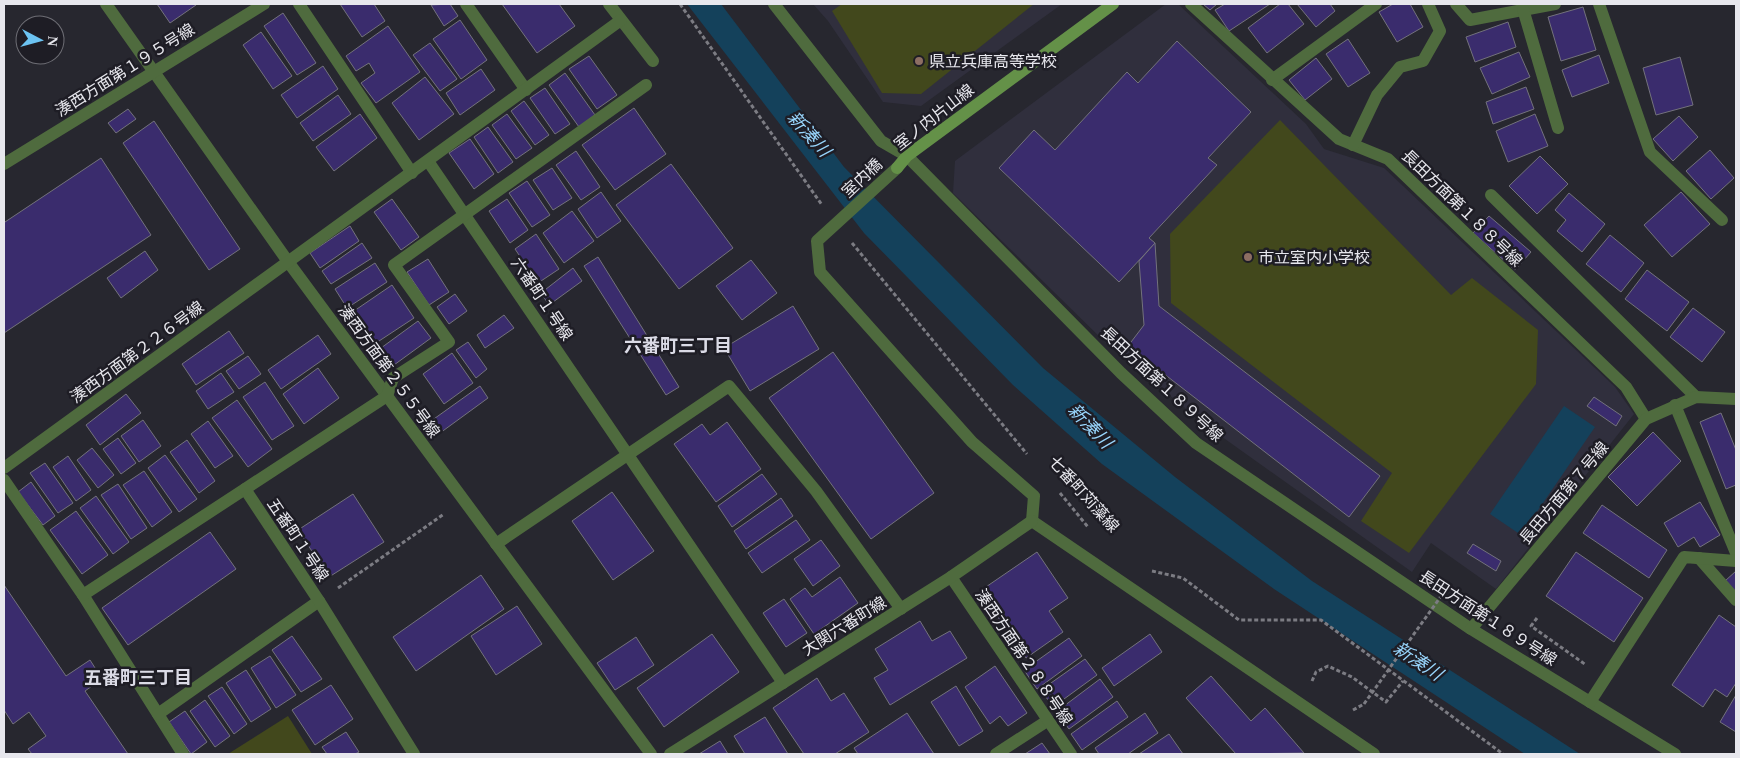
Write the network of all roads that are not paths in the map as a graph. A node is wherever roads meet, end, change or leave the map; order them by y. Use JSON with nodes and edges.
{"nodes":[{"id":1,"x":106,"y":4,"type":"edge"},
{"id":2,"x":264,"y":4,"type":"edge"},
{"id":3,"x":299,"y":4,"type":"edge"},
{"id":4,"x":466,"y":4,"type":"edge"},
{"id":5,"x":609,"y":4,"type":"edge"},
{"id":6,"x":774,"y":4,"type":"edge"},
{"id":7,"x":1113,"y":4,"type":"edge"},
{"id":8,"x":1191,"y":4,"type":"edge"},
{"id":9,"x":1376,"y":4,"type":"edge"},
{"id":10,"x":1428,"y":4,"type":"edge"},
{"id":11,"x":1456,"y":4,"type":"edge"},
{"id":12,"x":1555,"y":4,"type":"edge"},
{"id":13,"x":1599,"y":4,"type":"edge"},
{"id":14,"x":1523,"y":9,"type":"junction"},
{"id":15,"x":622,"y":20,"type":"junction"},
{"id":16,"x":653,"y":61,"type":"dead end"},
{"id":17,"x":154,"y":73,"type":"junction"},
{"id":18,"x":1272,"y":80,"type":"junction"},
{"id":19,"x":646,"y":85,"type":"dead end"},
{"id":20,"x":526,"y":90,"type":"junction"},
{"id":21,"x":1558,"y":128,"type":"dead end"},
{"id":22,"x":1353,"y":145,"type":"junction"},
{"id":23,"x":907,"y":156,"type":"junction"},
{"id":24,"x":428,"y":161,"type":"junction"},
{"id":25,"x":4,"y":164,"type":"edge"},
{"id":26,"x":897,"y":168,"type":"joint"},
{"id":27,"x":412,"y":172,"type":"junction"},
{"id":28,"x":1491,"y":195,"type":"dead end"},
{"id":29,"x":465,"y":214,"type":"junction"},
{"id":30,"x":1722,"y":220,"type":"dead end"},
{"id":31,"x":289,"y":263,"type":"junction"},
{"id":32,"x":387,"y":396,"type":"junction"},
{"id":33,"x":1696,"y":397,"type":"junction"},
{"id":34,"x":1736,"y":399,"type":"edge"},
{"id":35,"x":1675,"y":405,"type":"junction"},
{"id":36,"x":1646,"y":420,"type":"junction"},
{"id":37,"x":629,"y":454,"type":"junction"},
{"id":38,"x":4,"y":468,"type":"edge"},
{"id":39,"x":4,"y":480,"type":"edge"},
{"id":40,"x":245,"y":489,"type":"junction"},
{"id":41,"x":1032,"y":521,"type":"junction"},
{"id":42,"x":496,"y":544,"type":"junction"},
{"id":43,"x":1736,"y":553,"type":"edge"},
{"id":44,"x":1699,"y":558,"type":"junction"},
{"id":45,"x":1736,"y":561,"type":"edge"},
{"id":46,"x":951,"y":577,"type":"junction"},
{"id":47,"x":83,"y":595,"type":"junction"},
{"id":48,"x":1736,"y":600,"type":"edge"},
{"id":49,"x":319,"y":601,"type":"junction"},
{"id":50,"x":901,"y":609,"type":"junction"},
{"id":51,"x":1471,"y":629,"type":"junction"},
{"id":52,"x":783,"y":683,"type":"junction"},
{"id":53,"x":1590,"y":702,"type":"junction"},
{"id":54,"x":158,"y":714,"type":"junction"},
{"id":55,"x":1047,"y":721,"type":"junction"},
{"id":56,"x":183,"y":754,"type":"edge"},
{"id":57,"x":414,"y":754,"type":"edge"},
{"id":58,"x":651,"y":754,"type":"edge"},
{"id":59,"x":670,"y":754,"type":"edge"},
{"id":60,"x":996,"y":754,"type":"edge"},
{"id":61,"x":1071,"y":754,"type":"edge"},
{"id":62,"x":1374,"y":754,"type":"edge"},
{"id":63,"x":1675,"y":754,"type":"edge"}],
"edges":[{"from":1,"to":17,"type":"street","name":"湊西方面第２５５号線"},
{"from":2,"to":17,"type":"street","name":"湊西方面第１９５号線"},
{"from":3,"to":27,"type":"street"},
{"from":4,"to":20,"type":"street"},
{"from":5,"to":15,"type":"street"},
{"from":6,"to":23,"type":"street","name":"長田方面第１８９号線"},
{"from":7,"to":23,"type":"street","name":"室ノ内片山線"},
{"from":8,"to":18,"type":"street","name":"長田方面第１８８号線"},
{"from":9,"to":18,"type":"street"},
{"from":10,"to":22,"type":"street"},
{"from":11,"to":14,"type":"street"},
{"from":12,"to":14,"type":"street"},
{"from":13,"to":30,"type":"street"},
{"from":14,"to":21,"type":"street"},
{"from":15,"to":16,"type":"street"},
{"from":15,"to":20,"type":"street","name":"湊西方面第２２６号線"},
{"from":17,"to":25,"type":"street","name":"湊西方面第１９５号線"},
{"from":17,"to":31,"type":"street","name":"湊西方面第２５５号線"},
{"from":18,"to":22,"type":"street","name":"長田方面第１８８号線"},
{"from":19,"to":29,"type":"street"},
{"from":20,"to":24,"type":"street","name":"湊西方面第２２６号線"},
{"from":22,"to":36,"type":"street","name":"長田方面第１８８号線"},
{"from":23,"to":26,"type":"street","name":"室ノ内片山線"},
{"from":23,"to":51,"type":"street","name":"長田方面第１８９号線"},
{"from":24,"to":27,"type":"street","name":"湊西方面第２２６号線"},
{"from":24,"to":29,"type":"street","name":"六番町１号線"},
{"from":26,"to":41,"type":"street","name":"室内橋"},
{"from":27,"to":31,"type":"street","name":"湊西方面第２２６号線"},
{"from":28,"to":33,"type":"street"},
{"from":29,"to":32,"type":"street"},
{"from":29,"to":37,"type":"street","name":"六番町１号線"},
{"from":31,"to":32,"type":"street","name":"湊西方面第２５５号線"},
{"from":31,"to":38,"type":"street","name":"湊西方面第２２６号線"},
{"from":32,"to":40,"type":"street","name":"五番町１号線"},
{"from":32,"to":42,"type":"street","name":"湊西方面第２５５号線"},
{"from":33,"to":34,"type":"street"},
{"from":33,"to":35,"type":"street","name":"長田方面第７号線"},
{"from":35,"to":36,"type":"street","name":"長田方面第７号線"},
{"from":35,"to":43,"type":"street"},
{"from":36,"to":51,"type":"street","name":"長田方面第７号線"},
{"from":37,"to":42,"type":"street"},
{"from":37,"to":50,"type":"street"},
{"from":37,"to":52,"type":"street","name":"六番町１号線"},
{"from":39,"to":47,"type":"street"},
{"from":40,"to":47,"type":"street"},
{"from":40,"to":49,"type":"street","name":"五番町１号線"},
{"from":41,"to":46,"type":"street","name":"大関六番町線"},
{"from":41,"to":62,"type":"street"},
{"from":42,"to":58,"type":"street","name":"湊西方面第２５５号線"},
{"from":44,"to":45,"type":"street"},
{"from":44,"to":48,"type":"street"},
{"from":44,"to":53,"type":"street"},
{"from":46,"to":50,"type":"street","name":"大関六番町線"},
{"from":46,"to":55,"type":"street","name":"湊西方面第２８８号線"},
{"from":47,"to":54,"type":"street"},
{"from":49,"to":54,"type":"street"},
{"from":49,"to":57,"type":"street","name":"五番町１号線"},
{"from":50,"to":52,"type":"street","name":"大関六番町線"},
{"from":51,"to":53,"type":"street","name":"長田方面第１８９号線"},
{"from":52,"to":59,"type":"street","name":"大関六番町線"},
{"from":53,"to":63,"type":"street","name":"長田方面第１８９号線"},
{"from":54,"to":56,"type":"street"},
{"from":55,"to":60,"type":"street"},
{"from":55,"to":61,"type":"street","name":"湊西方面第２８８号線"}]}
